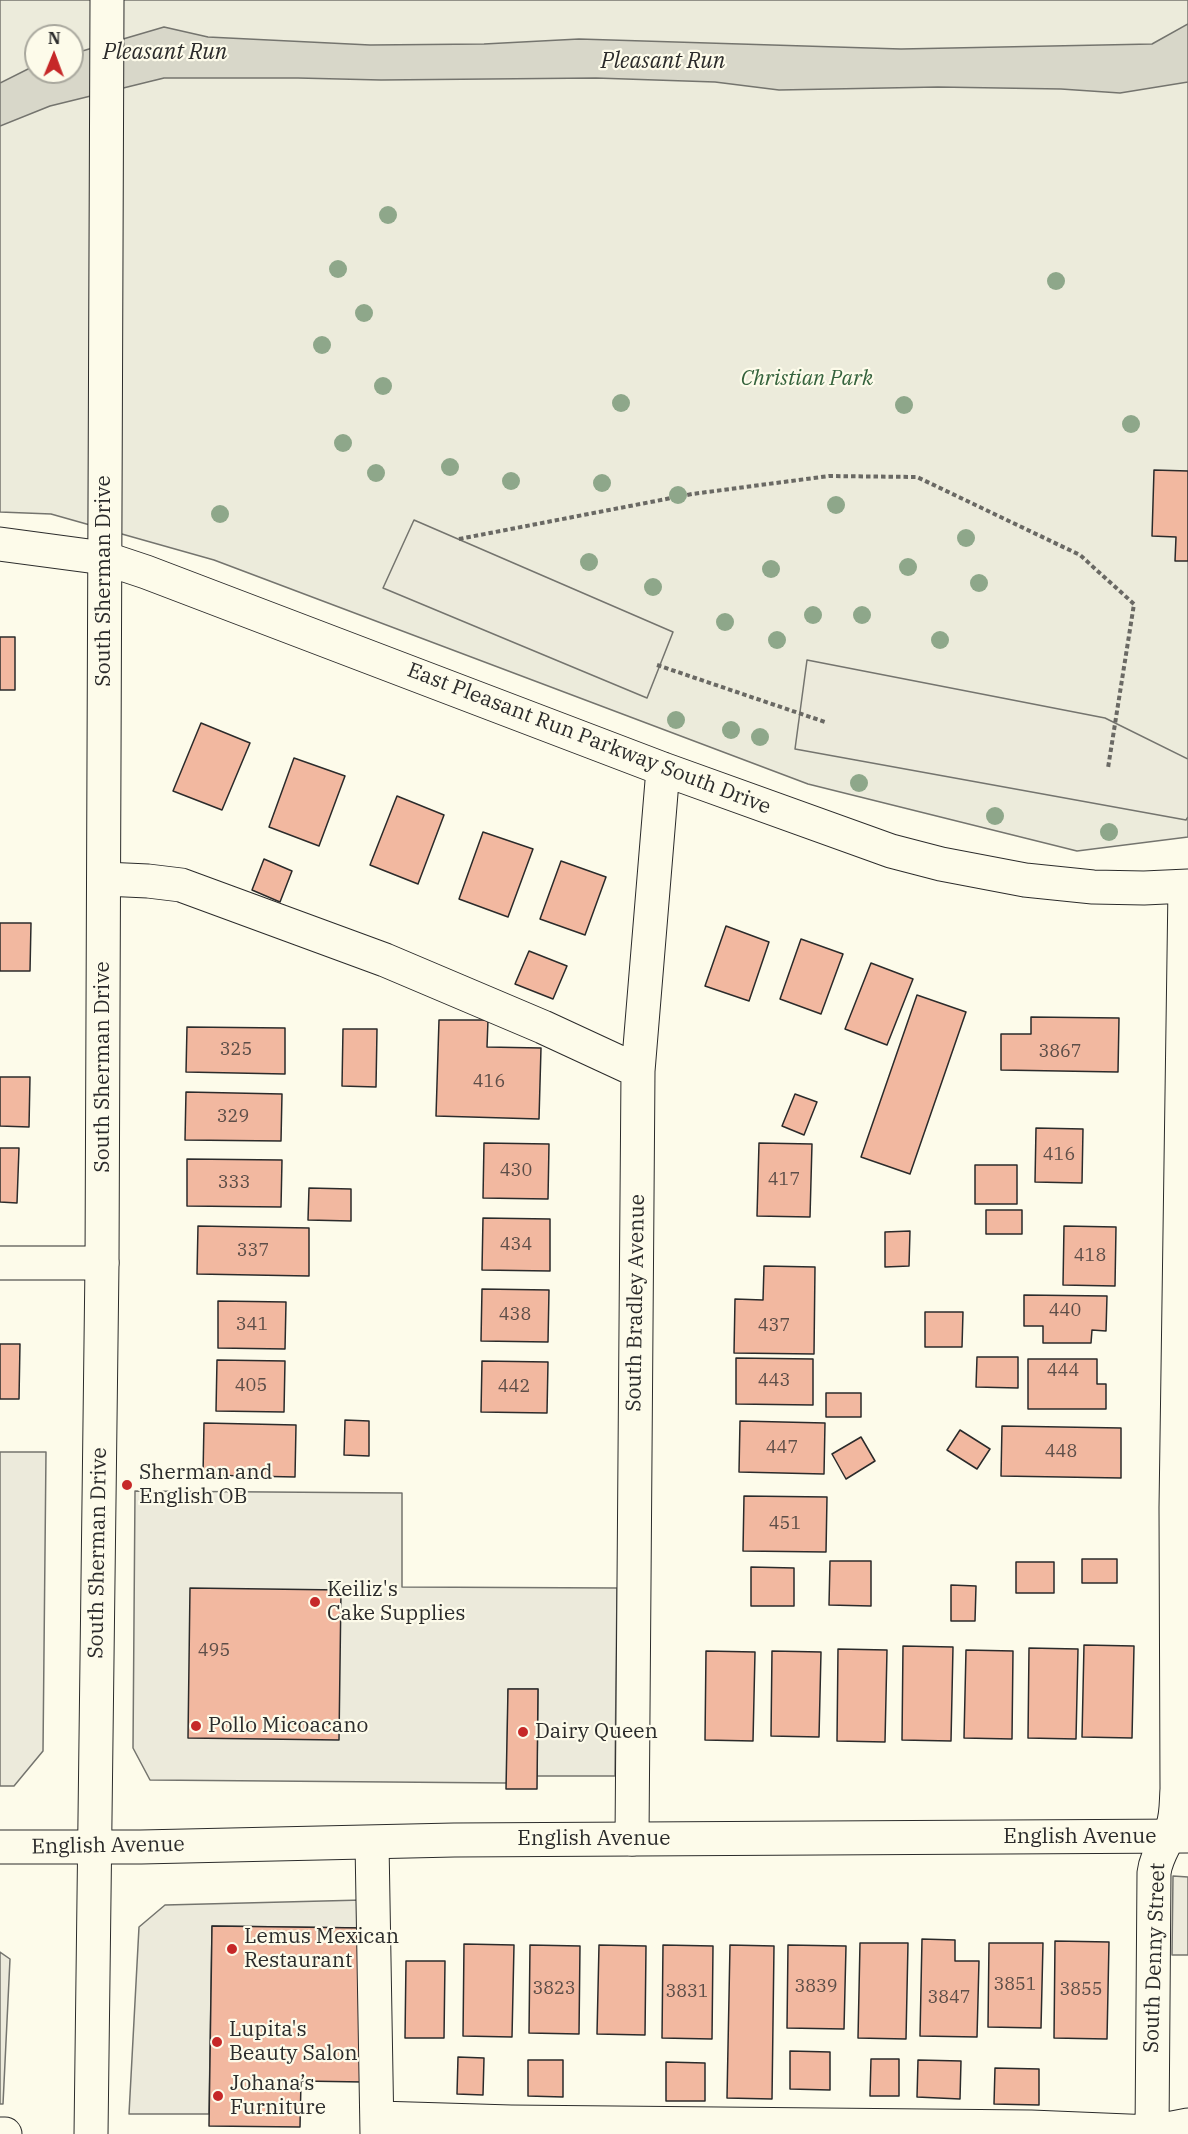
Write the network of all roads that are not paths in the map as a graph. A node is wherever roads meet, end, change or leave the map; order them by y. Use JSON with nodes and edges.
{"nodes":[{"id":1,"x":107,"y":0,"type":"edge"},
{"id":2,"x":0,"y":544,"type":"edge"},
{"id":3,"x":104,"y":558,"type":"junction"},
{"id":4,"x":663,"y":769,"type":"junction"},
{"id":5,"x":104,"y":879,"type":"junction"},
{"id":6,"x":1186,"y":887,"type":"edge"},
{"id":7,"x":638,"y":1071,"type":"junction"},
{"id":8,"x":0,"y":1263,"type":"edge"},
{"id":9,"x":102,"y":1263,"type":"junction"},
{"id":10,"x":1178,"y":1836,"type":"edge"},
{"id":11,"x":632,"y":1839,"type":"junction"},
{"id":12,"x":372,"y":1843,"type":"junction"},
{"id":13,"x":0,"y":1847,"type":"edge"},
{"id":14,"x":95,"y":1847,"type":"junction"},
{"id":15,"x":1188,"y":2125,"type":"edge"},
{"id":16,"x":377,"y":2126,"type":"edge"},
{"id":17,"x":1152,"y":2133,"type":"edge"},
{"id":18,"x":0,"y":2134,"type":"edge"},
{"id":19,"x":5,"y":2134,"type":"edge"},
{"id":20,"x":91,"y":2134,"type":"edge"}],
"edges":[{"from":1,"to":3,"type":"street","name":"South Sherman Drive"},
{"from":2,"to":3,"type":"street","name":"East Pleasant Run Parkway South Drive"},
{"from":3,"to":4,"type":"street","name":"East Pleasant Run Parkway South Drive"},
{"from":3,"to":5,"type":"street","name":"South Sherman Drive"},
{"from":4,"to":6,"type":"street","name":"East Pleasant Run Parkway South Drive"},
{"from":4,"to":7,"type":"street","name":"South Bradley Avenue"},
{"from":5,"to":7,"type":"street"},
{"from":5,"to":9,"type":"street","name":"South Sherman Drive"},
{"from":6,"to":10,"type":"street","name":"South Denny Street"},
{"from":7,"to":11,"type":"street","name":"South Bradley Avenue"},
{"from":8,"to":9,"type":"street"},
{"from":9,"to":14,"type":"street","name":"South Sherman Drive"},
{"from":10,"to":11,"type":"street","name":"English Avenue"},
{"from":10,"to":17,"type":"street","name":"South Denny Street"},
{"from":11,"to":12,"type":"street","name":"English Avenue"},
{"from":12,"to":14,"type":"street","name":"English Avenue"},
{"from":12,"to":16,"type":"street"},
{"from":13,"to":14,"type":"street","name":"English Avenue"},
{"from":14,"to":20,"type":"street","name":"South Sherman Drive"},
{"from":15,"to":17,"type":"street"},
{"from":16,"to":17,"type":"street"},
{"from":18,"to":19,"type":"street"}]}
